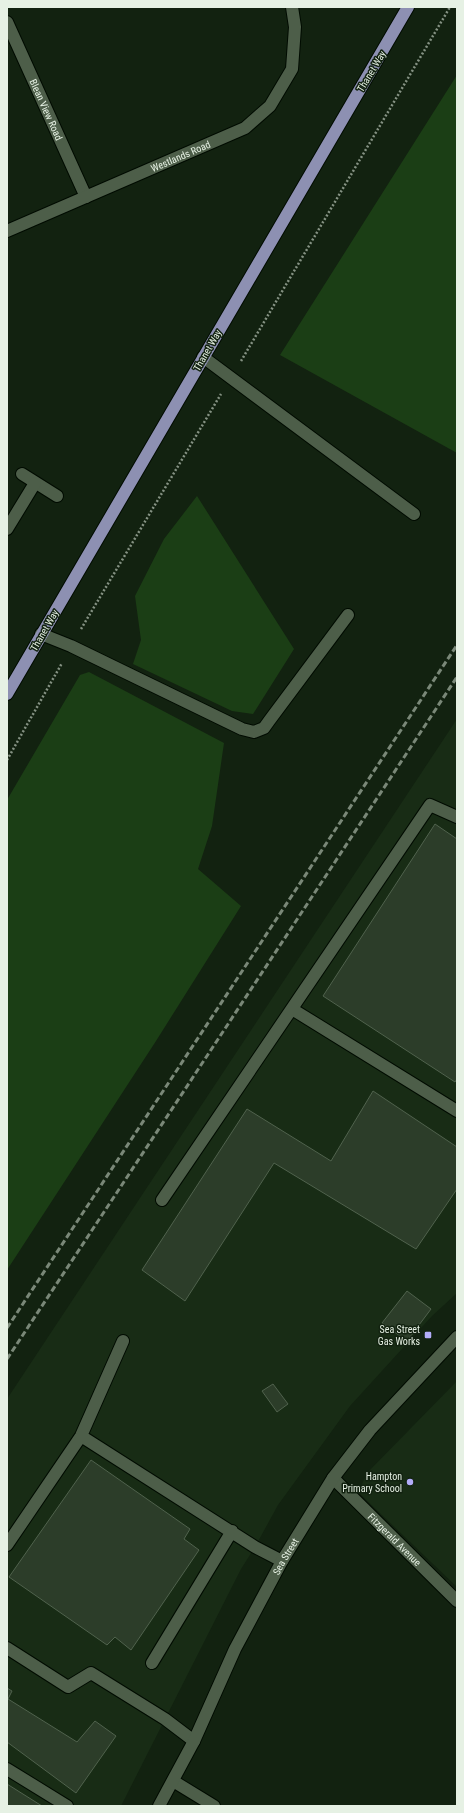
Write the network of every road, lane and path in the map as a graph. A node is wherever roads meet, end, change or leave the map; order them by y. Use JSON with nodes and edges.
{"nodes":[{"id":1,"x":292,"y":7,"type":"edge"},
{"id":2,"x":408,"y":7,"type":"edge"},
{"id":3,"x":7,"y":22,"type":"edge"},
{"id":4,"x":86,"y":197,"type":"junction"},
{"id":5,"x":7,"y":231,"type":"edge"},
{"id":6,"x":203,"y":357,"type":"junction"},
{"id":7,"x":22,"y":474,"type":"dead end"},
{"id":8,"x":35,"y":482,"type":"junction"},
{"id":9,"x":57,"y":496,"type":"dead end"},
{"id":10,"x":414,"y":514,"type":"dead end"},
{"id":11,"x":7,"y":529,"type":"edge"},
{"id":12,"x":348,"y":615,"type":"dead end"},
{"id":13,"x":41,"y":634,"type":"junction"},
{"id":14,"x":7,"y":694,"type":"edge"},
{"id":15,"x":457,"y":817,"type":"edge"},
{"id":16,"x":292,"y":1009,"type":"junction"},
{"id":17,"x":457,"y":1111,"type":"edge"},
{"id":18,"x":162,"y":1200,"type":"dead end"},
{"id":19,"x":457,"y":1337,"type":"edge"},
{"id":20,"x":123,"y":1341,"type":"dead end"},
{"id":21,"x":81,"y":1436,"type":"junction"},
{"id":22,"x":333,"y":1478,"type":"junction"},
{"id":23,"x":232,"y":1531,"type":"junction"},
{"id":24,"x":7,"y":1545,"type":"edge"},
{"id":25,"x":282,"y":1561,"type":"junction"},
{"id":26,"x":457,"y":1601,"type":"edge"},
{"id":27,"x":7,"y":1648,"type":"edge"},
{"id":28,"x":152,"y":1663,"type":"dead end"},
{"id":29,"x":194,"y":1741,"type":"junction"},
{"id":30,"x":7,"y":1769,"type":"edge"},
{"id":31,"x":173,"y":1781,"type":"junction"},
{"id":32,"x":67,"y":1806,"type":"edge"},
{"id":33,"x":159,"y":1806,"type":"edge"},
{"id":34,"x":214,"y":1806,"type":"edge"}],
"edges":[{"from":1,"to":4,"type":"street","name":"Westlands Road"},
{"from":2,"to":6,"type":"main road","name":"Thanet Way"},
{"from":3,"to":4,"type":"street","name":"Blean View Road"},
{"from":4,"to":5,"type":"street","name":"Westlands Road"},
{"from":6,"to":10,"type":"street"},
{"from":6,"to":13,"type":"main road","name":"Thanet Way"},
{"from":7,"to":8,"type":"street"},
{"from":8,"to":9,"type":"street"},
{"from":8,"to":11,"type":"street"},
{"from":12,"to":13,"type":"street"},
{"from":13,"to":14,"type":"main road","name":"Thanet Way"},
{"from":15,"to":16,"type":"street"},
{"from":16,"to":17,"type":"street"},
{"from":16,"to":18,"type":"street"},
{"from":19,"to":22,"type":"street","name":"Sea Street"},
{"from":20,"to":21,"type":"street"},
{"from":21,"to":23,"type":"street"},
{"from":21,"to":24,"type":"street"},
{"from":22,"to":25,"type":"street","name":"Sea Street"},
{"from":22,"to":26,"type":"street","name":"Fitzgerald Avenue"},
{"from":23,"to":25,"type":"street"},
{"from":23,"to":28,"type":"street"},
{"from":25,"to":29,"type":"street","name":"Sea Street"},
{"from":27,"to":29,"type":"street"},
{"from":29,"to":31,"type":"street","name":"Sea Street"},
{"from":30,"to":32,"type":"street"},
{"from":31,"to":33,"type":"street","name":"Sea Street"},
{"from":31,"to":34,"type":"street"}]}
